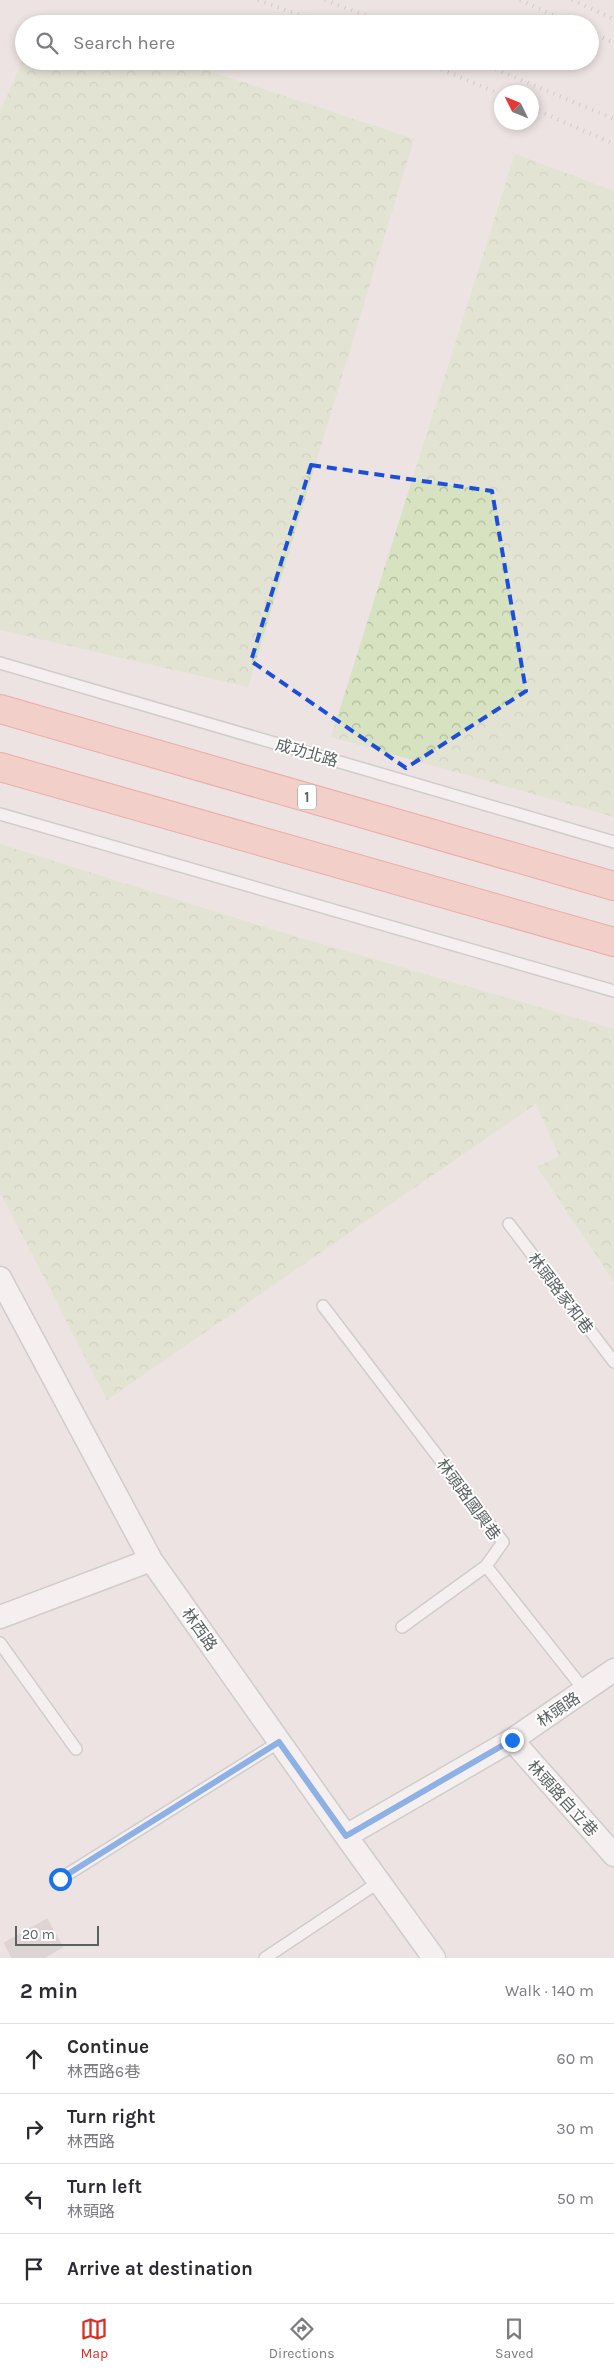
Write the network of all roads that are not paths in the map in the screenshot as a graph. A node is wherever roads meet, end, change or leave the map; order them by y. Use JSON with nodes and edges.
{"nodes":[{"id":1,"x":0,"y":663,"type":"edge"},
{"id":2,"x":0,"y":708,"type":"edge"},
{"id":3,"x":0,"y":767,"type":"edge"},
{"id":4,"x":0,"y":814,"type":"edge"},
{"id":5,"x":614,"y":842,"type":"edge"},
{"id":6,"x":614,"y":886,"type":"edge"},
{"id":7,"x":614,"y":942,"type":"edge"},
{"id":8,"x":614,"y":991,"type":"edge"},
{"id":9,"x":509,"y":1224,"type":"dead end"},
{"id":10,"x":0,"y":1278,"type":"edge"},
{"id":11,"x":323,"y":1306,"type":"dead end"},
{"id":12,"x":614,"y":1362,"type":"edge"},
{"id":13,"x":151,"y":1560,"type":"junction"},
{"id":14,"x":486,"y":1566,"type":"junction"},
{"id":15,"x":0,"y":1616,"type":"edge"},
{"id":16,"x":402,"y":1627,"type":"dead end"},
{"id":17,"x":0,"y":1642,"type":"edge"},
{"id":18,"x":614,"y":1670,"type":"edge"},
{"id":19,"x":585,"y":1692,"type":"junction"},
{"id":20,"x":512,"y":1740,"type":"junction"},
{"id":21,"x":279,"y":1742,"type":"junction"},
{"id":22,"x":76,"y":1749,"type":"dead end"},
{"id":23,"x":346,"y":1836,"type":"junction"},
{"id":24,"x":614,"y":1855,"type":"edge"},
{"id":25,"x":60,"y":1879,"type":"dead end"},
{"id":26,"x":379,"y":1882,"type":"junction"},
{"id":27,"x":265,"y":1958,"type":"edge"},
{"id":28,"x":434,"y":1958,"type":"edge"}],
"edges":[{"from":1,"to":5,"type":"lane","name":"成功北路"},
{"from":2,"to":6,"type":"main road","number":"1"},
{"from":3,"to":7,"type":"main road"},
{"from":4,"to":8,"type":"lane"},
{"from":9,"to":12,"type":"lane","name":"林頭路家和巷"},
{"from":10,"to":13,"type":"street","name":"林西路"},
{"from":11,"to":14,"type":"lane","name":"林頭路國興巷"},
{"from":13,"to":15,"type":"street"},
{"from":13,"to":21,"type":"street","name":"林西路"},
{"from":14,"to":16,"type":"lane"},
{"from":14,"to":19,"type":"lane","name":"林頭路國興巷"},
{"from":17,"to":22,"type":"lane"},
{"from":18,"to":19,"type":"street","name":"林頭路"},
{"from":19,"to":20,"type":"street","name":"林頭路"},
{"from":20,"to":23,"type":"street","name":"林頭路"},
{"from":20,"to":24,"type":"street","name":"林頭路自立巷"},
{"from":21,"to":23,"type":"street","name":"林西路"},
{"from":21,"to":25,"type":"lane"},
{"from":23,"to":26,"type":"street","name":"林西路"},
{"from":26,"to":27,"type":"lane"},
{"from":26,"to":28,"type":"street","name":"林西路"}]}
